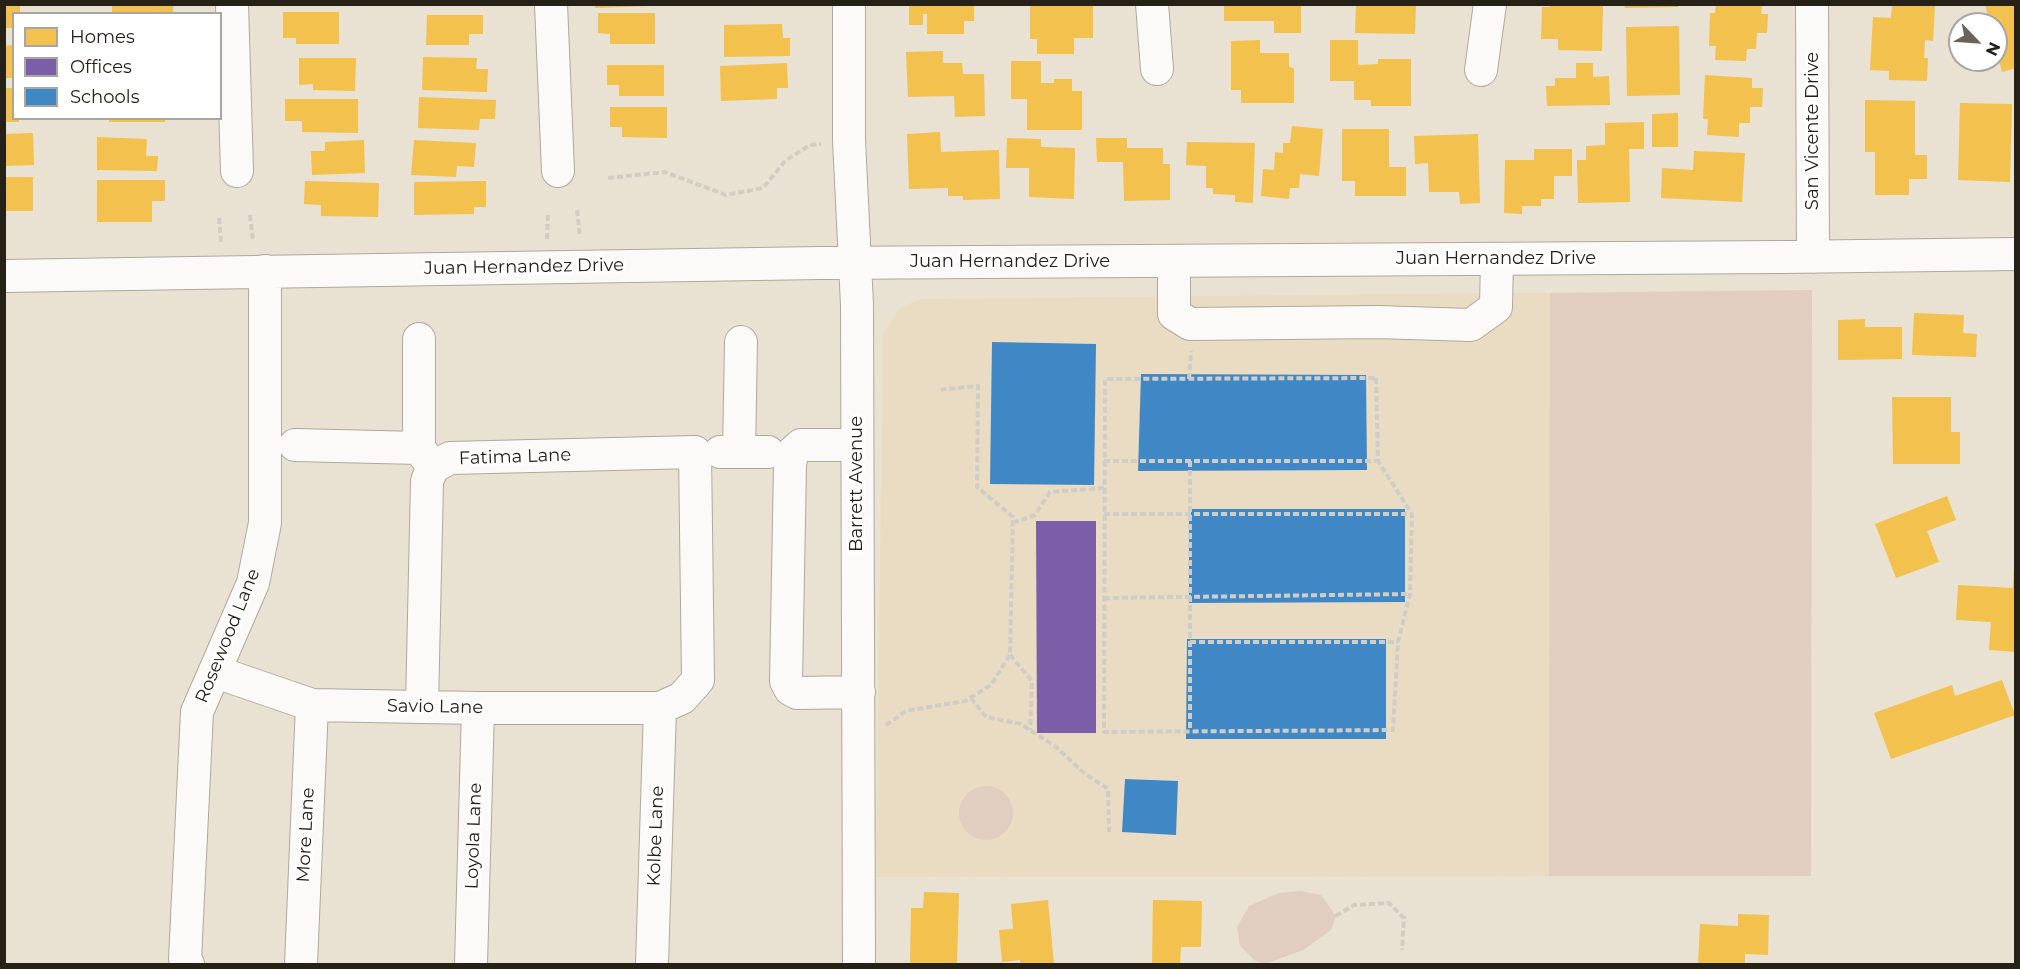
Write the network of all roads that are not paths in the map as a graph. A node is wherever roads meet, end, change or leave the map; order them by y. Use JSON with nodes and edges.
{"nodes":[{"id":1,"x":232,"y":4,"type":"edge"},
{"id":2,"x":551,"y":4,"type":"edge"},
{"id":3,"x":849,"y":4,"type":"edge"},
{"id":4,"x":1152,"y":4,"type":"edge"},
{"id":5,"x":1490,"y":4,"type":"edge"},
{"id":6,"x":1812,"y":4,"type":"edge"},
{"id":7,"x":1157,"y":69,"type":"dead end"},
{"id":8,"x":1481,"y":70,"type":"dead end"},
{"id":9,"x":237,"y":171,"type":"dead end"},
{"id":10,"x":558,"y":171,"type":"dead end"},
{"id":11,"x":2016,"y":254,"type":"edge"},
{"id":12,"x":1813,"y":257,"type":"junction"},
{"id":13,"x":1497,"y":259,"type":"junction"},
{"id":14,"x":1174,"y":261,"type":"junction"},
{"id":15,"x":855,"y":262,"type":"junction"},
{"id":16,"x":265,"y":271,"type":"junction"},
{"id":17,"x":4,"y":276,"type":"edge"},
{"id":18,"x":418,"y":339,"type":"dead end"},
{"id":19,"x":741,"y":342,"type":"dead end"},
{"id":20,"x":295,"y":445,"type":"dead end"},
{"id":21,"x":857,"y":445,"type":"junction"},
{"id":22,"x":695,"y":452,"type":"junction"},
{"id":23,"x":426,"y":458,"type":"junction"},
{"id":24,"x":216,"y":672,"type":"junction"},
{"id":25,"x":859,"y":692,"type":"junction"},
{"id":26,"x":312,"y":705,"type":"junction"},
{"id":27,"x":422,"y":706,"type":"junction"},
{"id":28,"x":478,"y":708,"type":"junction"},
{"id":29,"x":660,"y":708,"type":"junction"},
{"id":30,"x":188,"y":964,"type":"edge"},
{"id":31,"x":301,"y":964,"type":"edge"},
{"id":32,"x":471,"y":964,"type":"edge"},
{"id":33,"x":652,"y":964,"type":"edge"},
{"id":34,"x":859,"y":964,"type":"edge"}],
"edges":[{"from":1,"to":9,"type":"street"},
{"from":2,"to":10,"type":"street"},
{"from":3,"to":15,"type":"street","name":"Barrett Avenue"},
{"from":4,"to":7,"type":"street"},
{"from":5,"to":8,"type":"street"},
{"from":6,"to":12,"type":"street","name":"San Vicente Drive"},
{"from":11,"to":12,"type":"street","name":"Juan Hernandez Drive"},
{"from":12,"to":13,"type":"street","name":"Juan Hernandez Drive"},
{"from":13,"to":14,"type":"street","name":"Juan Hernandez Drive"},
{"from":13,"to":14,"type":"street"},
{"from":14,"to":15,"type":"street","name":"Juan Hernandez Drive"},
{"from":15,"to":16,"type":"street","name":"Juan Hernandez Drive"},
{"from":15,"to":21,"type":"street","name":"Barrett Avenue"},
{"from":16,"to":17,"type":"street","name":"Juan Hernandez Drive"},
{"from":16,"to":24,"type":"street","name":"Rosewood Lane"},
{"from":18,"to":23,"type":"street"},
{"from":19,"to":22,"type":"street","name":"Fatima Lane"},
{"from":20,"to":23,"type":"street"},
{"from":21,"to":25,"type":"street","name":"Barrett Avenue"},
{"from":21,"to":25,"type":"street"},
{"from":22,"to":23,"type":"street","name":"Fatima Lane"},
{"from":22,"to":29,"type":"street"},
{"from":23,"to":27,"type":"street","name":"Fatima Lane"},
{"from":24,"to":26,"type":"street","name":"Savio Lane"},
{"from":24,"to":30,"type":"street","name":"Rosewood Lane"},
{"from":25,"to":34,"type":"street","name":"Barrett Avenue"},
{"from":26,"to":27,"type":"street","name":"Savio Lane"},
{"from":26,"to":31,"type":"street","name":"More Lane"},
{"from":27,"to":28,"type":"street","name":"Savio Lane"},
{"from":28,"to":29,"type":"street","name":"Savio Lane"},
{"from":28,"to":32,"type":"street","name":"Loyola Lane"},
{"from":29,"to":33,"type":"street","name":"Kolbe Lane"}]}
